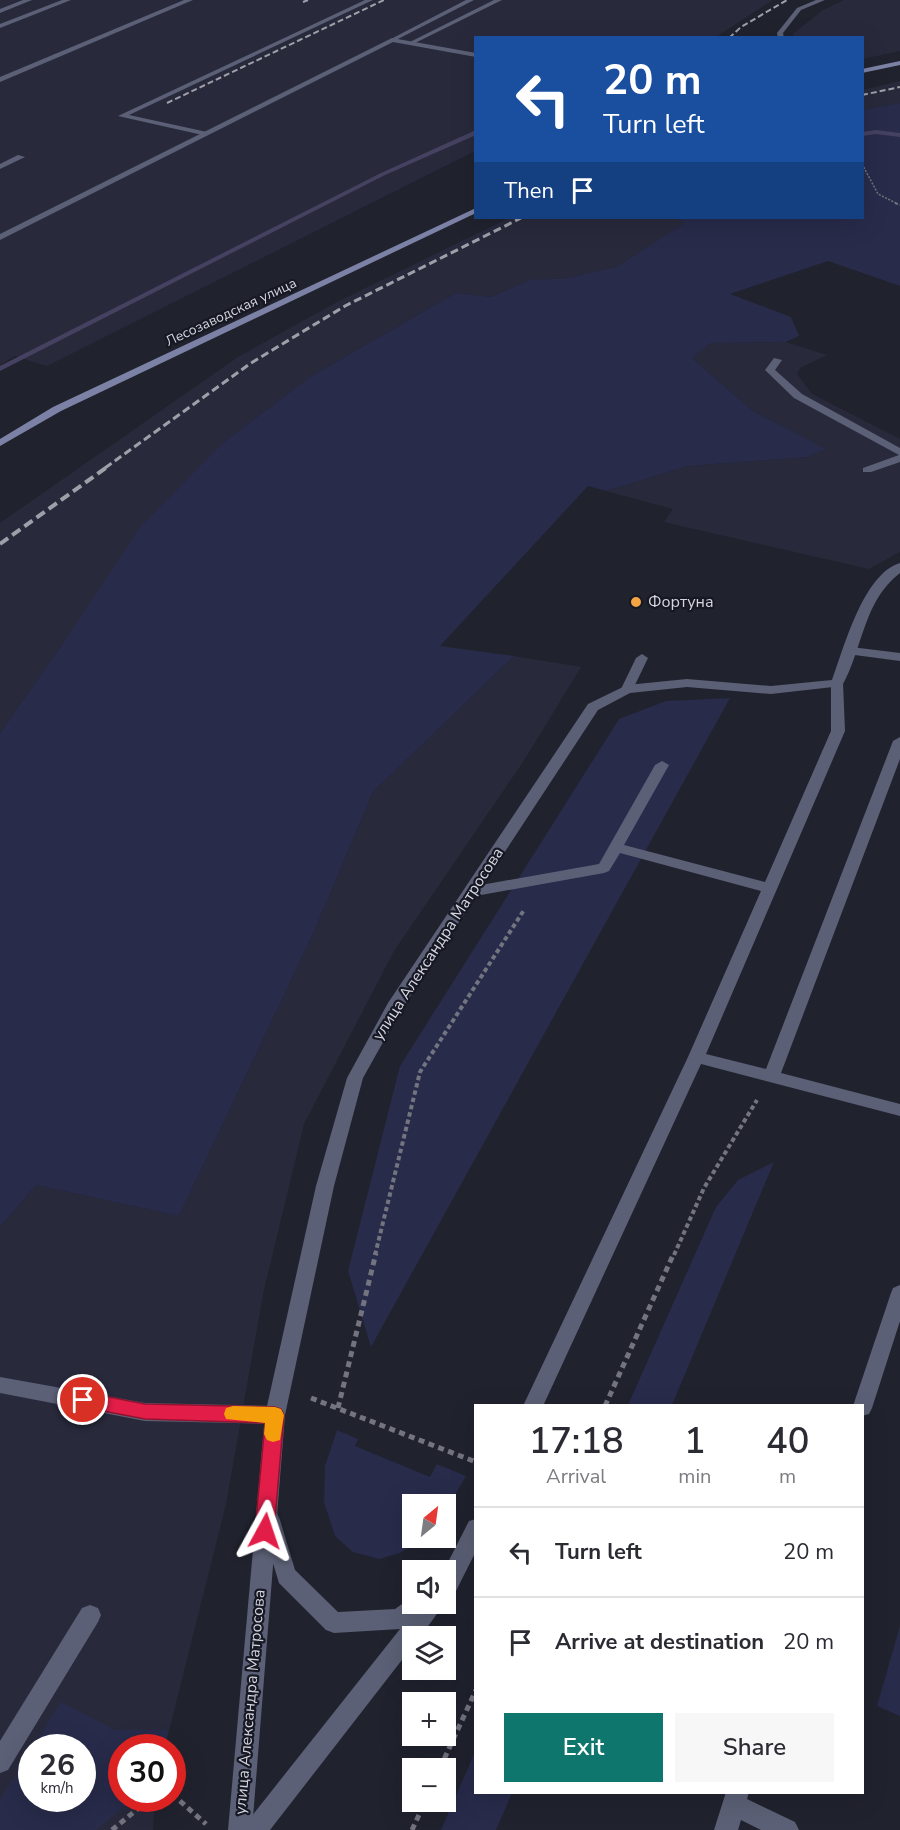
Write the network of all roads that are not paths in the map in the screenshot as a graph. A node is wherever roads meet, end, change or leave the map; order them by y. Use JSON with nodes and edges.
{"nodes":[{"id":1,"x":29,"y":0,"type":"edge"},
{"id":2,"x":68,"y":0,"type":"edge"},
{"id":3,"x":190,"y":0,"type":"edge"},
{"id":4,"x":370,"y":0,"type":"edge"},
{"id":5,"x":471,"y":0,"type":"edge"},
{"id":6,"x":499,"y":0,"type":"edge"},
{"id":7,"x":822,"y":0,"type":"edge"},
{"id":8,"x":0,"y":11,"type":"edge"},
{"id":9,"x":0,"y":26,"type":"edge"},
{"id":10,"x":781,"y":36,"type":"edge"},
{"id":11,"x":392,"y":40,"type":"junction"},
{"id":12,"x":411,"y":43,"type":"junction"},
{"id":13,"x":474,"y":55,"type":"edge"},
{"id":14,"x":900,"y":63,"type":"edge"},
{"id":15,"x":864,"y":71,"type":"edge"},
{"id":16,"x":0,"y":80,"type":"edge"},
{"id":17,"x":204,"y":134,"type":"junction"},
{"id":18,"x":21,"y":157,"type":"dead end"},
{"id":19,"x":0,"y":167,"type":"edge"},
{"id":20,"x":474,"y":211,"type":"edge"},
{"id":21,"x":0,"y":237,"type":"edge"},
{"id":22,"x":777,"y":360,"type":"dead end"},
{"id":23,"x":0,"y":443,"type":"edge"},
{"id":24,"x":900,"y":452,"type":"edge"},
{"id":25,"x":900,"y":458,"type":"edge"},
{"id":26,"x":867,"y":470,"type":"dead end"},
{"id":27,"x":900,"y":567,"type":"edge"},
{"id":28,"x":851,"y":651,"type":"junction"},
{"id":29,"x":900,"y":657,"type":"edge"},
{"id":30,"x":642,"y":658,"type":"dead end"},
{"id":31,"x":837,"y":683,"type":"junction"},
{"id":32,"x":627,"y":689,"type":"junction"},
{"id":33,"x":900,"y":741,"type":"edge"},
{"id":34,"x":662,"y":765,"type":"dead end"},
{"id":35,"x":616,"y":847,"type":"junction"},
{"id":36,"x":769,"y":888,"type":"junction"},
{"id":37,"x":470,"y":892,"type":"junction"},
{"id":38,"x":696,"y":1057,"type":"junction"},
{"id":39,"x":772,"y":1076,"type":"junction"},
{"id":40,"x":900,"y":1110,"type":"edge"},
{"id":41,"x":900,"y":1293,"type":"edge"},
{"id":42,"x":0,"y":1385,"type":"edge"},
{"id":43,"x":534,"y":1404,"type":"edge"},
{"id":44,"x":863,"y":1404,"type":"edge"},
{"id":45,"x":275,"y":1415,"type":"junction"},
{"id":46,"x":267,"y":1508,"type":"junction"},
{"id":47,"x":474,"y":1532,"type":"edge"},
{"id":48,"x":456,"y":1567,"type":"edge"},
{"id":49,"x":405,"y":1614,"type":"edge"},
{"id":50,"x":425,"y":1614,"type":"edge"},
{"id":51,"x":90,"y":1615,"type":"dead end"},
{"id":52,"x":0,"y":1762,"type":"edge"},
{"id":53,"x":736,"y":1799,"type":"edge"},
{"id":54,"x":240,"y":1830,"type":"edge"},
{"id":55,"x":255,"y":1830,"type":"edge"},
{"id":56,"x":726,"y":1830,"type":"edge"},
{"id":57,"x":787,"y":1830,"type":"edge"}],
"edges":[{"from":1,"to":8,"type":"street"},
{"from":2,"to":9,"type":"street"},
{"from":3,"to":16,"type":"street"},
{"from":4,"to":17,"type":"street"},
{"from":5,"to":11,"type":"street"},
{"from":6,"to":12,"type":"street"},
{"from":7,"to":10,"type":"street"},
{"from":11,"to":12,"type":"street"},
{"from":11,"to":17,"type":"street"},
{"from":12,"to":13,"type":"street"},
{"from":14,"to":15,"type":"main road"},
{"from":17,"to":21,"type":"street"},
{"from":18,"to":19,"type":"street"},
{"from":20,"to":23,"type":"main road","name":"Лесозаводская улица"},
{"from":22,"to":24,"type":"street"},
{"from":25,"to":26,"type":"street"},
{"from":27,"to":28,"type":"street"},
{"from":28,"to":29,"type":"street"},
{"from":28,"to":31,"type":"street"},
{"from":30,"to":32,"type":"street"},
{"from":31,"to":32,"type":"street","name":"улица Александра Матросова"},
{"from":31,"to":36,"type":"street"},
{"from":32,"to":37,"type":"street","name":"улица Александра Матросова"},
{"from":33,"to":39,"type":"street"},
{"from":34,"to":35,"type":"street"},
{"from":35,"to":36,"type":"street"},
{"from":35,"to":37,"type":"street"},
{"from":36,"to":38,"type":"street"},
{"from":37,"to":45,"type":"street","name":"улица Александра Матросова"},
{"from":38,"to":39,"type":"street"},
{"from":38,"to":43,"type":"street"},
{"from":39,"to":40,"type":"street"},
{"from":41,"to":44,"type":"street"},
{"from":42,"to":45,"type":"street"},
{"from":45,"to":46,"type":"street","name":"улица Александра Матросова"},
{"from":46,"to":49,"type":"street"},
{"from":46,"to":54,"type":"street","name":"улица Александра Матросова"},
{"from":47,"to":48,"type":"street"},
{"from":50,"to":55,"type":"street"},
{"from":51,"to":52,"type":"street"},
{"from":53,"to":56,"type":"street"},
{"from":53,"to":57,"type":"street"}]}
